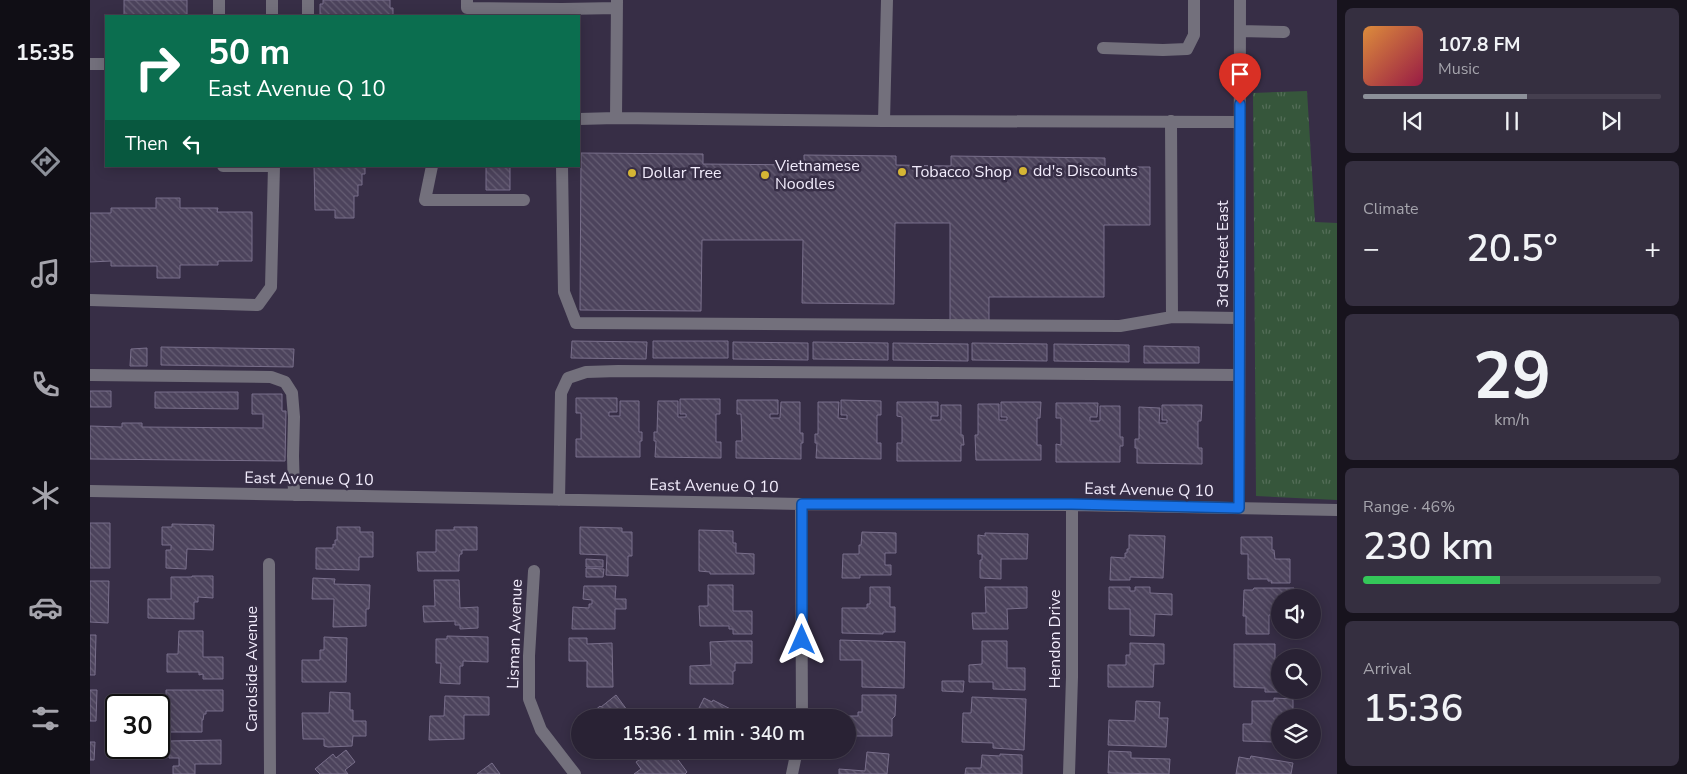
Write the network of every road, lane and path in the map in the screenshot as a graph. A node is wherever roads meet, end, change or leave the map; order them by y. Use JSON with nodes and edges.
{"nodes":[{"id":1,"x":219,"y":0,"type":"edge"},
{"id":2,"x":272,"y":0,"type":"edge"},
{"id":3,"x":308,"y":0,"type":"edge"},
{"id":4,"x":887,"y":0,"type":"edge"},
{"id":5,"x":1194,"y":0,"type":"edge"},
{"id":6,"x":1240,"y":0,"type":"edge"},
{"id":7,"x":617,"y":4,"type":"edge"},
{"id":8,"x":466,"y":8,"type":"edge"},
{"id":9,"x":562,"y":12,"type":"edge"},
{"id":10,"x":219,"y":15,"type":"edge"},
{"id":11,"x":272,"y":15,"type":"edge"},
{"id":12,"x":308,"y":15,"type":"edge"},
{"id":13,"x":1240,"y":31,"type":"junction"},
{"id":14,"x":1284,"y":32,"type":"dead end"},
{"id":15,"x":1103,"y":48,"type":"dead end"},
{"id":16,"x":90,"y":64,"type":"edge"},
{"id":17,"x":105,"y":64,"type":"edge"},
{"id":18,"x":616,"y":118,"type":"junction"},
{"id":19,"x":580,"y":120,"type":"edge"},
{"id":20,"x":884,"y":121,"type":"junction"},
{"id":21,"x":1171,"y":122,"type":"junction"},
{"id":22,"x":1240,"y":122,"type":"junction"},
{"id":23,"x":274,"y":167,"type":"edge"},
{"id":24,"x":432,"y":167,"type":"edge"},
{"id":25,"x":562,"y":167,"type":"edge"},
{"id":26,"x":524,"y":200,"type":"dead end"},
{"id":27,"x":90,"y":300,"type":"edge"},
{"id":28,"x":1172,"y":317,"type":"junction"},
{"id":29,"x":1239,"y":318,"type":"junction"},
{"id":30,"x":90,"y":375,"type":"edge"},
{"id":31,"x":1238,"y":375,"type":"junction"},
{"id":32,"x":90,"y":491,"type":"edge"},
{"id":33,"x":294,"y":495,"type":"junction"},
{"id":34,"x":559,"y":500,"type":"junction"},
{"id":35,"x":802,"y":504,"type":"junction"},
{"id":36,"x":1072,"y":504,"type":"junction"},
{"id":37,"x":1239,"y":508,"type":"junction"},
{"id":38,"x":1337,"y":510,"type":"edge"},
{"id":39,"x":269,"y":564,"type":"dead end"},
{"id":40,"x":534,"y":571,"type":"dead end"},
{"id":41,"x":802,"y":709,"type":"edge"},
{"id":42,"x":796,"y":759,"type":"edge"},
{"id":43,"x":270,"y":774,"type":"edge"},
{"id":44,"x":575,"y":774,"type":"edge"},
{"id":45,"x":792,"y":774,"type":"edge"},
{"id":46,"x":1069,"y":774,"type":"edge"}],
"edges":[{"from":1,"to":10,"type":"street"},
{"from":2,"to":11,"type":"street"},
{"from":3,"to":12,"type":"street"},
{"from":4,"to":20,"type":"street"},
{"from":5,"to":15,"type":"street"},
{"from":6,"to":13,"type":"street","name":"3rd Street East"},
{"from":7,"to":9,"type":"street"},
{"from":7,"to":18,"type":"street"},
{"from":8,"to":9,"type":"street"},
{"from":13,"to":14,"type":"street"},
{"from":13,"to":22,"type":"street","name":"3rd Street East"},
{"from":16,"to":17,"type":"street"},
{"from":18,"to":19,"type":"street"},
{"from":18,"to":20,"type":"street"},
{"from":20,"to":21,"type":"street"},
{"from":21,"to":22,"type":"street"},
{"from":21,"to":28,"type":"street"},
{"from":22,"to":29,"type":"street","name":"3rd Street East"},
{"from":23,"to":27,"type":"street"},
{"from":24,"to":26,"type":"street"},
{"from":25,"to":28,"type":"street"},
{"from":28,"to":29,"type":"street"},
{"from":29,"to":31,"type":"street","name":"3rd Street East"},
{"from":30,"to":33,"type":"street"},
{"from":31,"to":34,"type":"street"},
{"from":31,"to":37,"type":"street","name":"3rd Street East"},
{"from":32,"to":33,"type":"street","name":"East Avenue Q 10"},
{"from":33,"to":34,"type":"street","name":"East Avenue Q 10"},
{"from":34,"to":35,"type":"street","name":"East Avenue Q 10"},
{"from":35,"to":36,"type":"street","name":"East Avenue Q 10"},
{"from":35,"to":41,"type":"street"},
{"from":36,"to":37,"type":"street","name":"East Avenue Q 10"},
{"from":36,"to":46,"type":"street","name":"Hendon Drive"},
{"from":37,"to":38,"type":"street","name":"East Avenue Q 10"},
{"from":39,"to":43,"type":"street","name":"Carolside Avenue"},
{"from":40,"to":44,"type":"street","name":"Lisman Avenue"},
{"from":42,"to":45,"type":"street"}]}
